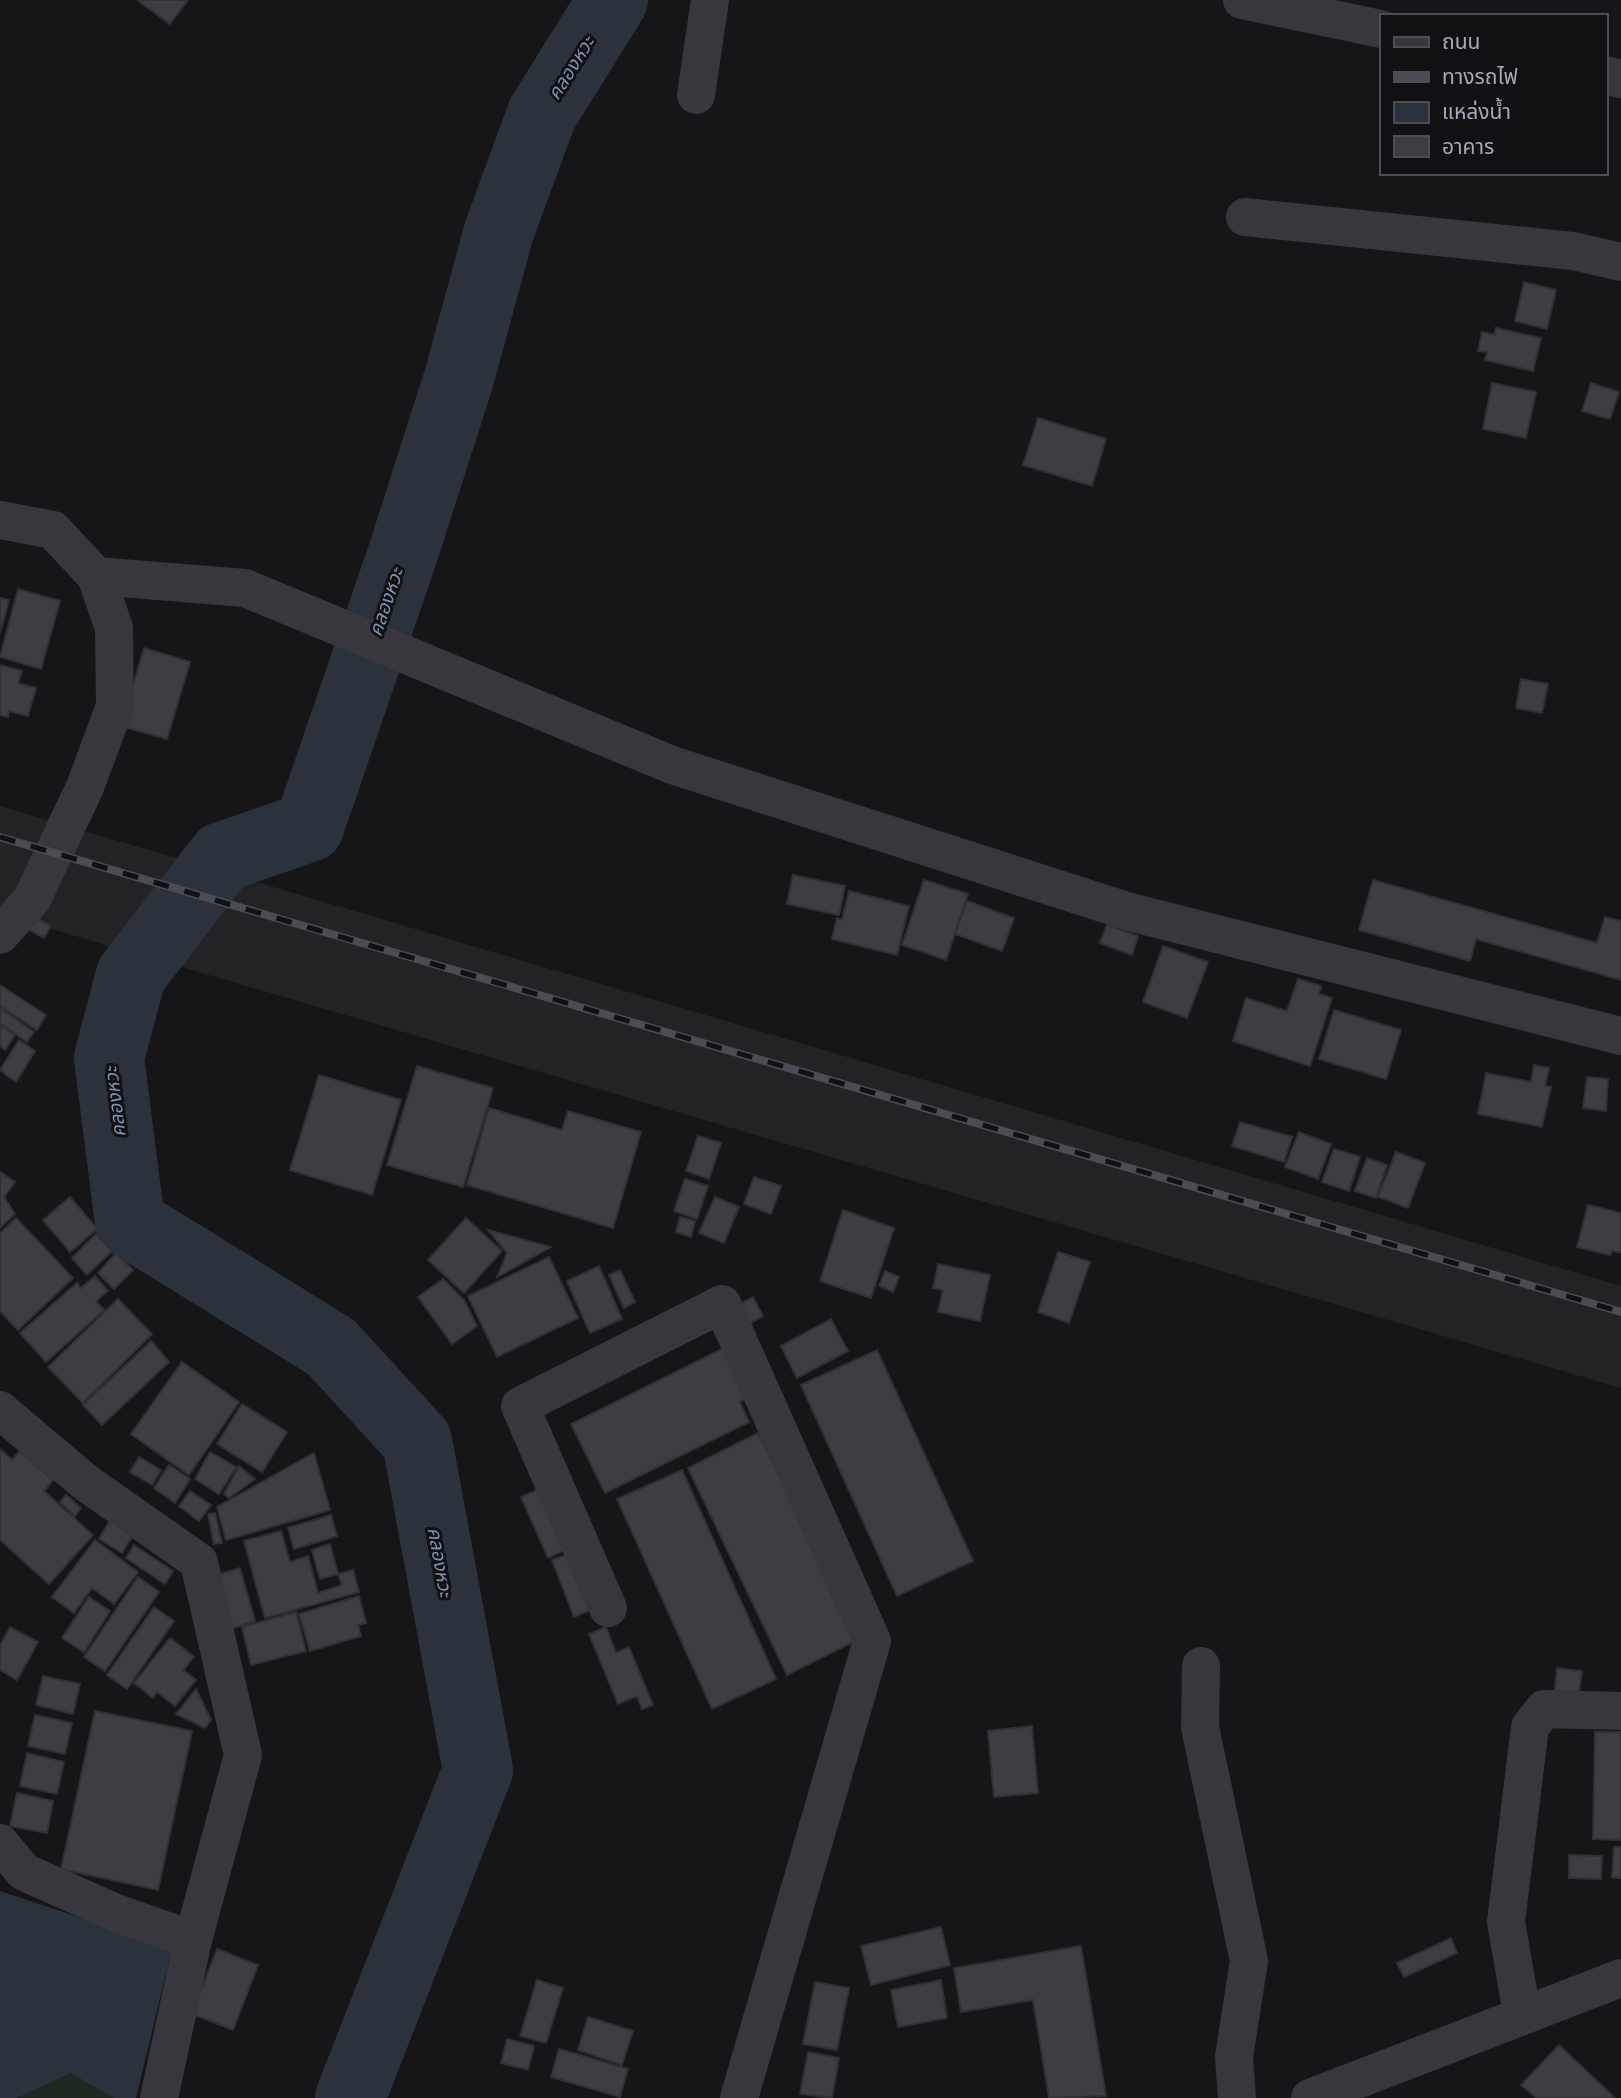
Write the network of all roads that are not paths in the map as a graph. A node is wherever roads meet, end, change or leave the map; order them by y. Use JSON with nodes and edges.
{"nodes":[{"id":1,"x":710,"y":0,"type":"edge"},
{"id":2,"x":1242,"y":0,"type":"edge"},
{"id":3,"x":1380,"y":29,"type":"edge"},
{"id":4,"x":696,"y":96,"type":"dead end"},
{"id":5,"x":1245,"y":217,"type":"dead end"},
{"id":6,"x":1621,"y":262,"type":"edge"},
{"id":7,"x":0,"y":520,"type":"edge"},
{"id":8,"x":96,"y":576,"type":"junction"},
{"id":9,"x":0,"y":935,"type":"edge"},
{"id":10,"x":1621,"y":1036,"type":"edge"},
{"id":11,"x":0,"y":1410,"type":"edge"},
{"id":12,"x":608,"y":1608,"type":"dead end"},
{"id":13,"x":1201,"y":1665,"type":"dead end"},
{"id":14,"x":1621,"y":1711,"type":"edge"},
{"id":15,"x":0,"y":1843,"type":"edge"},
{"id":16,"x":193,"y":1940,"type":"junction"},
{"id":17,"x":1621,"y":1978,"type":"edge"},
{"id":18,"x":1522,"y":2014,"type":"junction"},
{"id":19,"x":159,"y":2098,"type":"edge"},
{"id":20,"x":738,"y":2098,"type":"edge"},
{"id":21,"x":1237,"y":2098,"type":"edge"},
{"id":22,"x":1310,"y":2098,"type":"edge"}],
"edges":[{"from":1,"to":4,"type":"street"},
{"from":2,"to":3,"type":"street"},
{"from":5,"to":6,"type":"street"},
{"from":7,"to":8,"type":"street"},
{"from":8,"to":9,"type":"street"},
{"from":8,"to":10,"type":"street"},
{"from":11,"to":16,"type":"street"},
{"from":12,"to":20,"type":"street"},
{"from":13,"to":21,"type":"street"},
{"from":14,"to":18,"type":"street"},
{"from":15,"to":16,"type":"street"},
{"from":16,"to":19,"type":"street"},
{"from":17,"to":18,"type":"street"},
{"from":18,"to":22,"type":"street"}]}
